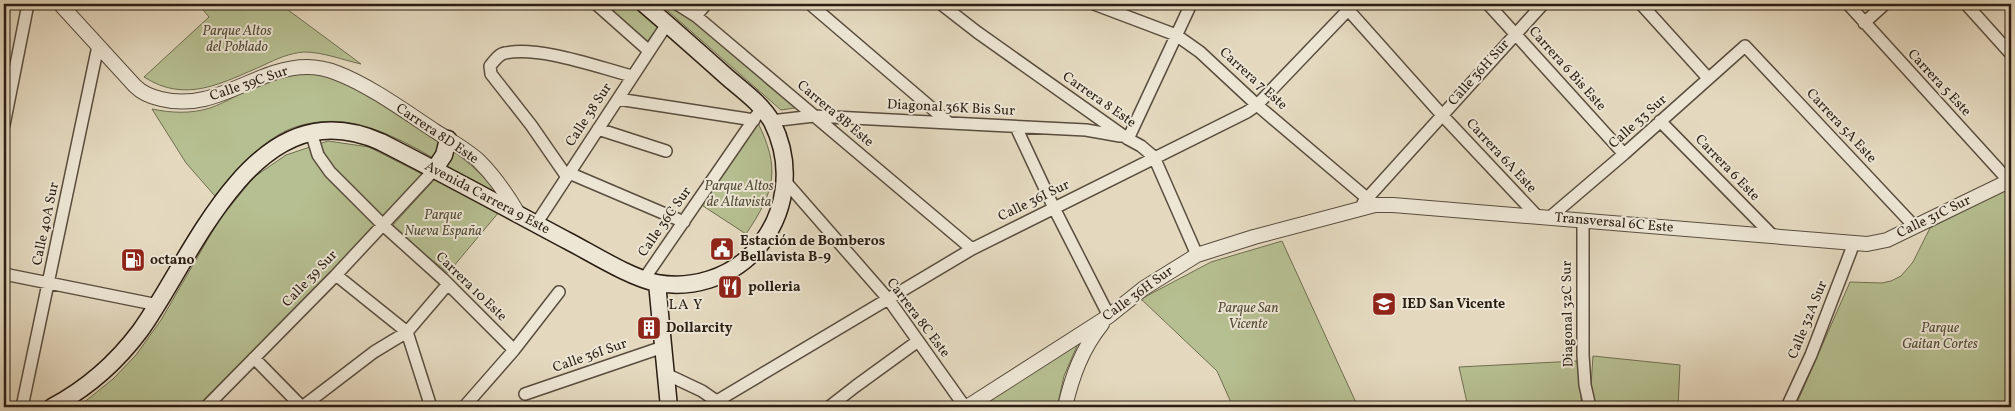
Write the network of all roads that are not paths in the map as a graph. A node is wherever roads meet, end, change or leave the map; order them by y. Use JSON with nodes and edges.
{"nodes":[{"id":1,"x":28,"y":4,"type":"edge"},
{"id":2,"x":60,"y":4,"type":"edge"},
{"id":3,"x":596,"y":4,"type":"edge"},
{"id":4,"x":644,"y":4,"type":"edge"},
{"id":5,"x":677,"y":4,"type":"edge"},
{"id":6,"x":706,"y":4,"type":"edge"},
{"id":7,"x":810,"y":4,"type":"edge"},
{"id":8,"x":941,"y":4,"type":"edge"},
{"id":9,"x":1094,"y":4,"type":"edge"},
{"id":10,"x":1191,"y":4,"type":"edge"},
{"id":11,"x":1488,"y":4,"type":"edge"},
{"id":12,"x":1543,"y":4,"type":"edge"},
{"id":13,"x":1641,"y":4,"type":"edge"},
{"id":14,"x":1848,"y":4,"type":"edge"},
{"id":15,"x":1885,"y":4,"type":"edge"},
{"id":16,"x":1966,"y":4,"type":"edge"},
{"id":17,"x":1346,"y":7,"type":"edge"},
{"id":18,"x":696,"y":16,"type":"junction"},
{"id":19,"x":1864,"y":23,"type":"junction"},
{"id":20,"x":667,"y":24,"type":"junction"},
{"id":21,"x":1515,"y":34,"type":"junction"},
{"id":22,"x":1176,"y":35,"type":"junction"},
{"id":23,"x":98,"y":46,"type":"junction"},
{"id":24,"x":1745,"y":46,"type":"joint"},
{"id":25,"x":649,"y":50,"type":"junction"},
{"id":26,"x":2011,"y":54,"type":"edge"},
{"id":27,"x":632,"y":76,"type":"junction"},
{"id":28,"x":1708,"y":78,"type":"junction"},
{"id":29,"x":618,"y":99,"type":"junction"},
{"id":30,"x":389,"y":102,"type":"joint"},
{"id":31,"x":1257,"y":106,"type":"junction"},
{"id":32,"x":1442,"y":115,"type":"junction"},
{"id":33,"x":762,"y":116,"type":"junction"},
{"id":34,"x":814,"y":116,"type":"junction"},
{"id":35,"x":1660,"y":121,"type":"junction"},
{"id":36,"x":948,"y":123,"type":"junction"},
{"id":37,"x":4,"y":125,"type":"edge"},
{"id":38,"x":1016,"y":127,"type":"junction"},
{"id":39,"x":598,"y":129,"type":"junction"},
{"id":40,"x":311,"y":132,"type":"junction"},
{"id":41,"x":448,"y":139,"type":"junction"},
{"id":42,"x":1128,"y":139,"type":"junction"},
{"id":43,"x":666,"y":151,"type":"dead end"},
{"id":44,"x":1624,"y":154,"type":"junction"},
{"id":45,"x":1154,"y":157,"type":"junction"},
{"id":46,"x":434,"y":170,"type":"junction"},
{"id":47,"x":568,"y":175,"type":"junction"},
{"id":48,"x":2010,"y":180,"type":"edge"},
{"id":49,"x":785,"y":181,"type":"junction"},
{"id":50,"x":1371,"y":201,"type":"junction"},
{"id":51,"x":1054,"y":208,"type":"junction"},
{"id":52,"x":520,"y":216,"type":"junction"},
{"id":53,"x":1543,"y":218,"type":"junction"},
{"id":54,"x":1583,"y":221,"type":"junction"},
{"id":55,"x":684,"y":222,"type":"junction"},
{"id":56,"x":536,"y":224,"type":"junction"},
{"id":57,"x":383,"y":225,"type":"junction"},
{"id":58,"x":1914,"y":227,"type":"junction"},
{"id":59,"x":1773,"y":236,"type":"junction"},
{"id":60,"x":1854,"y":243,"type":"junction"},
{"id":61,"x":972,"y":249,"type":"junction"},
{"id":62,"x":1197,"y":255,"type":"junction"},
{"id":63,"x":4,"y":274,"type":"edge"},
{"id":64,"x":336,"y":275,"type":"junction"},
{"id":65,"x":651,"y":281,"type":"junction"},
{"id":66,"x":49,"y":283,"type":"junction"},
{"id":67,"x":448,"y":284,"type":"junction"},
{"id":68,"x":559,"y":292,"type":"dead end"},
{"id":69,"x":889,"y":300,"type":"junction"},
{"id":70,"x":158,"y":305,"type":"junction"},
{"id":71,"x":1109,"y":316,"type":"junction"},
{"id":72,"x":407,"y":332,"type":"junction"},
{"id":73,"x":918,"y":341,"type":"junction"},
{"id":74,"x":663,"y":347,"type":"junction"},
{"id":75,"x":514,"y":350,"type":"junction"},
{"id":76,"x":254,"y":358,"type":"junction"},
{"id":77,"x":666,"y":374,"type":"junction"},
{"id":78,"x":526,"y":394,"type":"dead end"},
{"id":79,"x":982,"y":403,"type":"edge"},
{"id":80,"x":721,"y":404,"type":"edge"},
{"id":81,"x":22,"y":407,"type":"edge"},
{"id":82,"x":52,"y":407,"type":"edge"},
{"id":83,"x":206,"y":407,"type":"edge"},
{"id":84,"x":302,"y":407,"type":"edge"},
{"id":85,"x":431,"y":407,"type":"edge"},
{"id":86,"x":464,"y":407,"type":"edge"},
{"id":87,"x":669,"y":407,"type":"edge"},
{"id":88,"x":829,"y":407,"type":"edge"},
{"id":89,"x":966,"y":407,"type":"edge"},
{"id":90,"x":1065,"y":407,"type":"edge"},
{"id":91,"x":1590,"y":407,"type":"edge"},
{"id":92,"x":1787,"y":407,"type":"edge"}],
"edges":[{"from":1,"to":37,"type":"street"},
{"from":2,"to":23,"type":"street","name":"Calle 39C Sur"},
{"from":3,"to":25,"type":"street"},
{"from":4,"to":20,"type":"main road"},
{"from":5,"to":18,"type":"street","name":"Carrera 8B Este"},
{"from":6,"to":18,"type":"street"},
{"from":7,"to":36,"type":"street"},
{"from":8,"to":42,"type":"street","name":"Carrera 8 Este"},
{"from":9,"to":22,"type":"street","name":"Carrera 7 Este"},
{"from":10,"to":22,"type":"street"},
{"from":11,"to":21,"type":"street","name":"Carrera 6 Bis Este"},
{"from":12,"to":21,"type":"street","name":"Calle 36H Sur"},
{"from":13,"to":28,"type":"street"},
{"from":14,"to":19,"type":"street","name":"Carrera 5 Este"},
{"from":15,"to":19,"type":"street"},
{"from":16,"to":26,"type":"street"},
{"from":17,"to":31,"type":"street","name":"Calle 36I Sur"},
{"from":17,"to":32,"type":"street","name":"Carrera 6A Este"},
{"from":18,"to":34,"type":"street","name":"Carrera 8B Este"},
{"from":19,"to":48,"type":"street","name":"Carrera 5 Este"},
{"from":20,"to":25,"type":"street","name":"Calle 38 Sur"},
{"from":20,"to":33,"type":"main road"},
{"from":21,"to":32,"type":"street","name":"Calle 36H Sur"},
{"from":21,"to":44,"type":"street","name":"Carrera 6 Bis Este"},
{"from":22,"to":31,"type":"street","name":"Carrera 7 Este"},
{"from":22,"to":42,"type":"street"},
{"from":23,"to":30,"type":"street","name":"Calle 39C Sur"},
{"from":23,"to":66,"type":"street","name":"Calle 40A Sur"},
{"from":24,"to":28,"type":"street","name":"Calle 33 Sur"},
{"from":24,"to":58,"type":"street","name":"Carrera 5A Este"},
{"from":25,"to":27,"type":"street","name":"Calle 38 Sur"},
{"from":27,"to":29,"type":"street","name":"Calle 38 Sur"},
{"from":27,"to":47,"type":"street"},
{"from":28,"to":35,"type":"street","name":"Calle 33 Sur"},
{"from":29,"to":33,"type":"street","name":"Diagonal 36K Bis Sur"},
{"from":29,"to":39,"type":"street","name":"Calle 38 Sur"},
{"from":30,"to":41,"type":"street","name":"Carrera 8D Este"},
{"from":31,"to":45,"type":"street","name":"Calle 36I Sur"},
{"from":31,"to":50,"type":"street","name":"Carrera 7 Este"},
{"from":32,"to":50,"type":"street","name":"Calle 36H Sur"},
{"from":32,"to":53,"type":"street","name":"Carrera 6A Este"},
{"from":33,"to":34,"type":"street","name":"Diagonal 36K Bis Sur"},
{"from":33,"to":49,"type":"main road"},
{"from":33,"to":55,"type":"street","name":"Calle 36C Sur"},
{"from":34,"to":36,"type":"street","name":"Diagonal 36K Bis Sur"},
{"from":34,"to":61,"type":"street","name":"Carrera 8B Este"},
{"from":35,"to":44,"type":"street","name":"Calle 33 Sur"},
{"from":35,"to":59,"type":"street","name":"Carrera 6 Este"},
{"from":36,"to":38,"type":"street","name":"Diagonal 36K Bis Sur"},
{"from":38,"to":42,"type":"street","name":"Diagonal 36K Bis Sur"},
{"from":38,"to":51,"type":"street"},
{"from":39,"to":43,"type":"street"},
{"from":39,"to":47,"type":"street","name":"Calle 38 Sur"},
{"from":40,"to":46,"type":"main road","name":"Avenida Carrera 9 Este"},
{"from":40,"to":57,"type":"street","name":"Carrera 10 Este"},
{"from":40,"to":70,"type":"main road"},
{"from":41,"to":46,"type":"main road"},
{"from":41,"to":52,"type":"street","name":"Carrera 8D Este"},
{"from":42,"to":45,"type":"street","name":"Carrera 8 Este"},
{"from":44,"to":53,"type":"street","name":"Calle 33 Sur"},
{"from":45,"to":51,"type":"street","name":"Calle 36I Sur"},
{"from":45,"to":62,"type":"street","name":"Carrera 8 Este"},
{"from":46,"to":52,"type":"main road","name":"Avenida Carrera 9 Este"},
{"from":46,"to":57,"type":"street","name":"Calle 39 Sur"},
{"from":47,"to":55,"type":"street"},
{"from":47,"to":56,"type":"street","name":"Calle 38 Sur"},
{"from":48,"to":58,"type":"street","name":"Calle 31C Sur"},
{"from":49,"to":65,"type":"main road"},
{"from":49,"to":69,"type":"street","name":"Carrera 8C Este"},
{"from":50,"to":53,"type":"street","name":"Transversal 6C Este"},
{"from":50,"to":62,"type":"street","name":"Calle 36H Sur"},
{"from":51,"to":61,"type":"street","name":"Calle 36I Sur"},
{"from":51,"to":71,"type":"street"},
{"from":52,"to":56,"type":"main road","name":"Avenida Carrera 9 Este"},
{"from":53,"to":54,"type":"street","name":"Transversal 6C Este"},
{"from":54,"to":59,"type":"street","name":"Transversal 6C Este"},
{"from":54,"to":91,"type":"street","name":"Diagonal 32C Sur"},
{"from":55,"to":65,"type":"street","name":"Calle 36C Sur"},
{"from":56,"to":65,"type":"main road","name":"Avenida Carrera 9 Este"},
{"from":57,"to":64,"type":"street","name":"Calle 39 Sur"},
{"from":57,"to":67,"type":"street","name":"Carrera 10 Este"},
{"from":58,"to":60,"type":"street","name":"Calle 31C Sur"},
{"from":59,"to":60,"type":"street","name":"Transversal 6C Este"},
{"from":60,"to":92,"type":"street","name":"Calle 32A Sur"},
{"from":61,"to":69,"type":"street","name":"Calle 36I Sur"},
{"from":62,"to":71,"type":"street","name":"Calle 36H Sur"},
{"from":63,"to":66,"type":"street"},
{"from":64,"to":72,"type":"street"},
{"from":64,"to":76,"type":"street","name":"Calle 39 Sur"},
{"from":65,"to":74,"type":"main road"},
{"from":66,"to":70,"type":"street"},
{"from":66,"to":81,"type":"street","name":"Calle 40A Sur"},
{"from":67,"to":72,"type":"street"},
{"from":67,"to":75,"type":"street","name":"Carrera 10 Este"},
{"from":68,"to":75,"type":"street"},
{"from":69,"to":73,"type":"street","name":"Carrera 8C Este"},
{"from":69,"to":80,"type":"street","name":"Calle 36I Sur"},
{"from":70,"to":82,"type":"main road"},
{"from":71,"to":79,"type":"street","name":"Calle 36H Sur"},
{"from":71,"to":90,"type":"street"},
{"from":72,"to":84,"type":"street"},
{"from":72,"to":85,"type":"street"},
{"from":73,"to":88,"type":"street"},
{"from":73,"to":89,"type":"street","name":"Carrera 8C Este"},
{"from":74,"to":77,"type":"main road"},
{"from":74,"to":78,"type":"street","name":"Calle 36I Sur"},
{"from":75,"to":86,"type":"street"},
{"from":76,"to":83,"type":"street","name":"Calle 39 Sur"},
{"from":76,"to":84,"type":"street"},
{"from":77,"to":80,"type":"street"},
{"from":77,"to":87,"type":"main road"},
{"from":79,"to":89,"type":"street","name":"Calle 36H Sur"}]}
